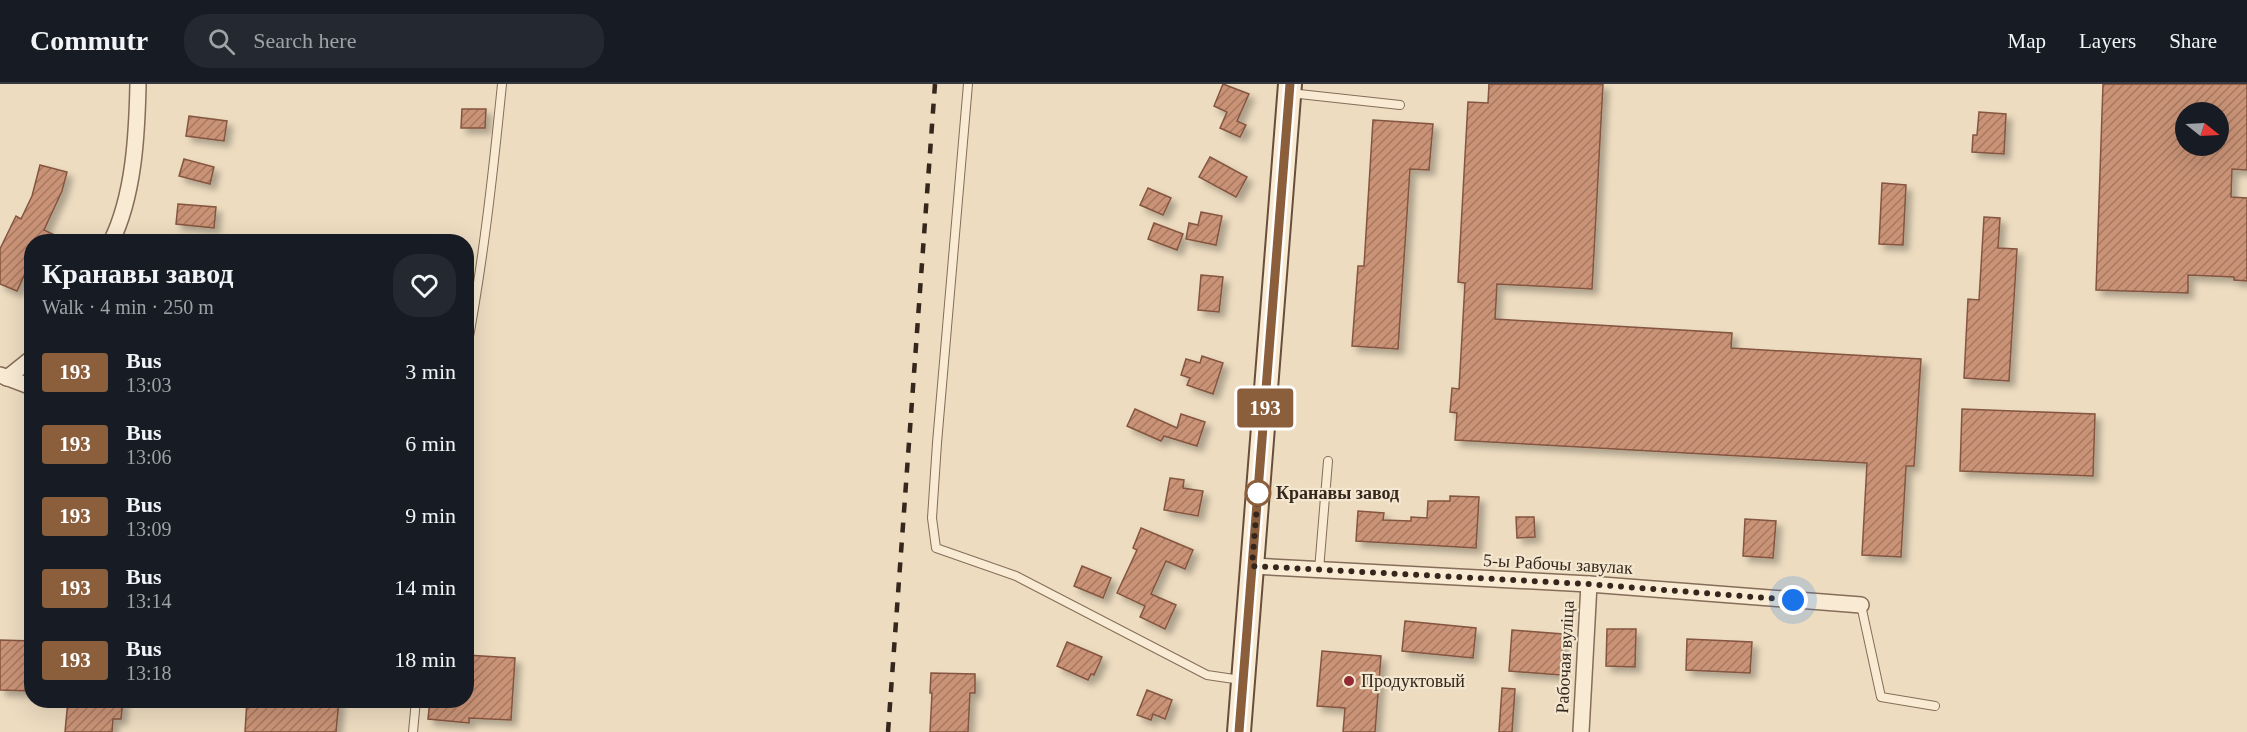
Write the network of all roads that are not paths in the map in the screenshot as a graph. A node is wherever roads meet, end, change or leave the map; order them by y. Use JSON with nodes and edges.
{"nodes":[{"id":1,"x":138,"y":84,"type":"edge"},
{"id":2,"x":502,"y":84,"type":"edge"},
{"id":3,"x":968,"y":84,"type":"edge"},
{"id":4,"x":1289,"y":89,"type":"edge"},
{"id":5,"x":1400,"y":105,"type":"dead end"},
{"id":6,"x":115,"y":234,"type":"edge"},
{"id":7,"x":474,"y":312,"type":"edge"},
{"id":8,"x":24,"y":363,"type":"edge"},
{"id":9,"x":3,"y":377,"type":"edge"},
{"id":10,"x":24,"y":384,"type":"edge"},
{"id":11,"x":1328,"y":461,"type":"dead end"},
{"id":12,"x":1252,"y":566,"type":"junction"},
{"id":13,"x":1319,"y":570,"type":"junction"},
{"id":14,"x":1588,"y":584,"type":"junction"},
{"id":15,"x":1861,"y":605,"type":"joint"},
{"id":16,"x":1243,"y":681,"type":"junction"},
{"id":17,"x":1935,"y":706,"type":"dead end"},
{"id":18,"x":415,"y":708,"type":"edge"},
{"id":19,"x":413,"y":732,"type":"edge"},
{"id":20,"x":1239,"y":732,"type":"edge"},
{"id":21,"x":1581,"y":732,"type":"edge"}],
"edges":[{"from":1,"to":6,"type":"street"},
{"from":2,"to":7,"type":"lane"},
{"from":3,"to":16,"type":"lane"},
{"from":4,"to":5,"type":"lane"},
{"from":4,"to":12,"type":"main road"},
{"from":8,"to":9,"type":"street"},
{"from":9,"to":10,"type":"street"},
{"from":11,"to":13,"type":"lane"},
{"from":12,"to":13,"type":"street","name":"5-ы Рабочы завулак"},
{"from":12,"to":16,"type":"main road"},
{"from":13,"to":14,"type":"street","name":"5-ы Рабочы завулак"},
{"from":14,"to":15,"type":"street","name":"5-ы Рабочы завулак"},
{"from":14,"to":21,"type":"street","name":"Рабочая вуліца"},
{"from":15,"to":17,"type":"lane"},
{"from":16,"to":20,"type":"main road"},
{"from":18,"to":19,"type":"lane"}]}
